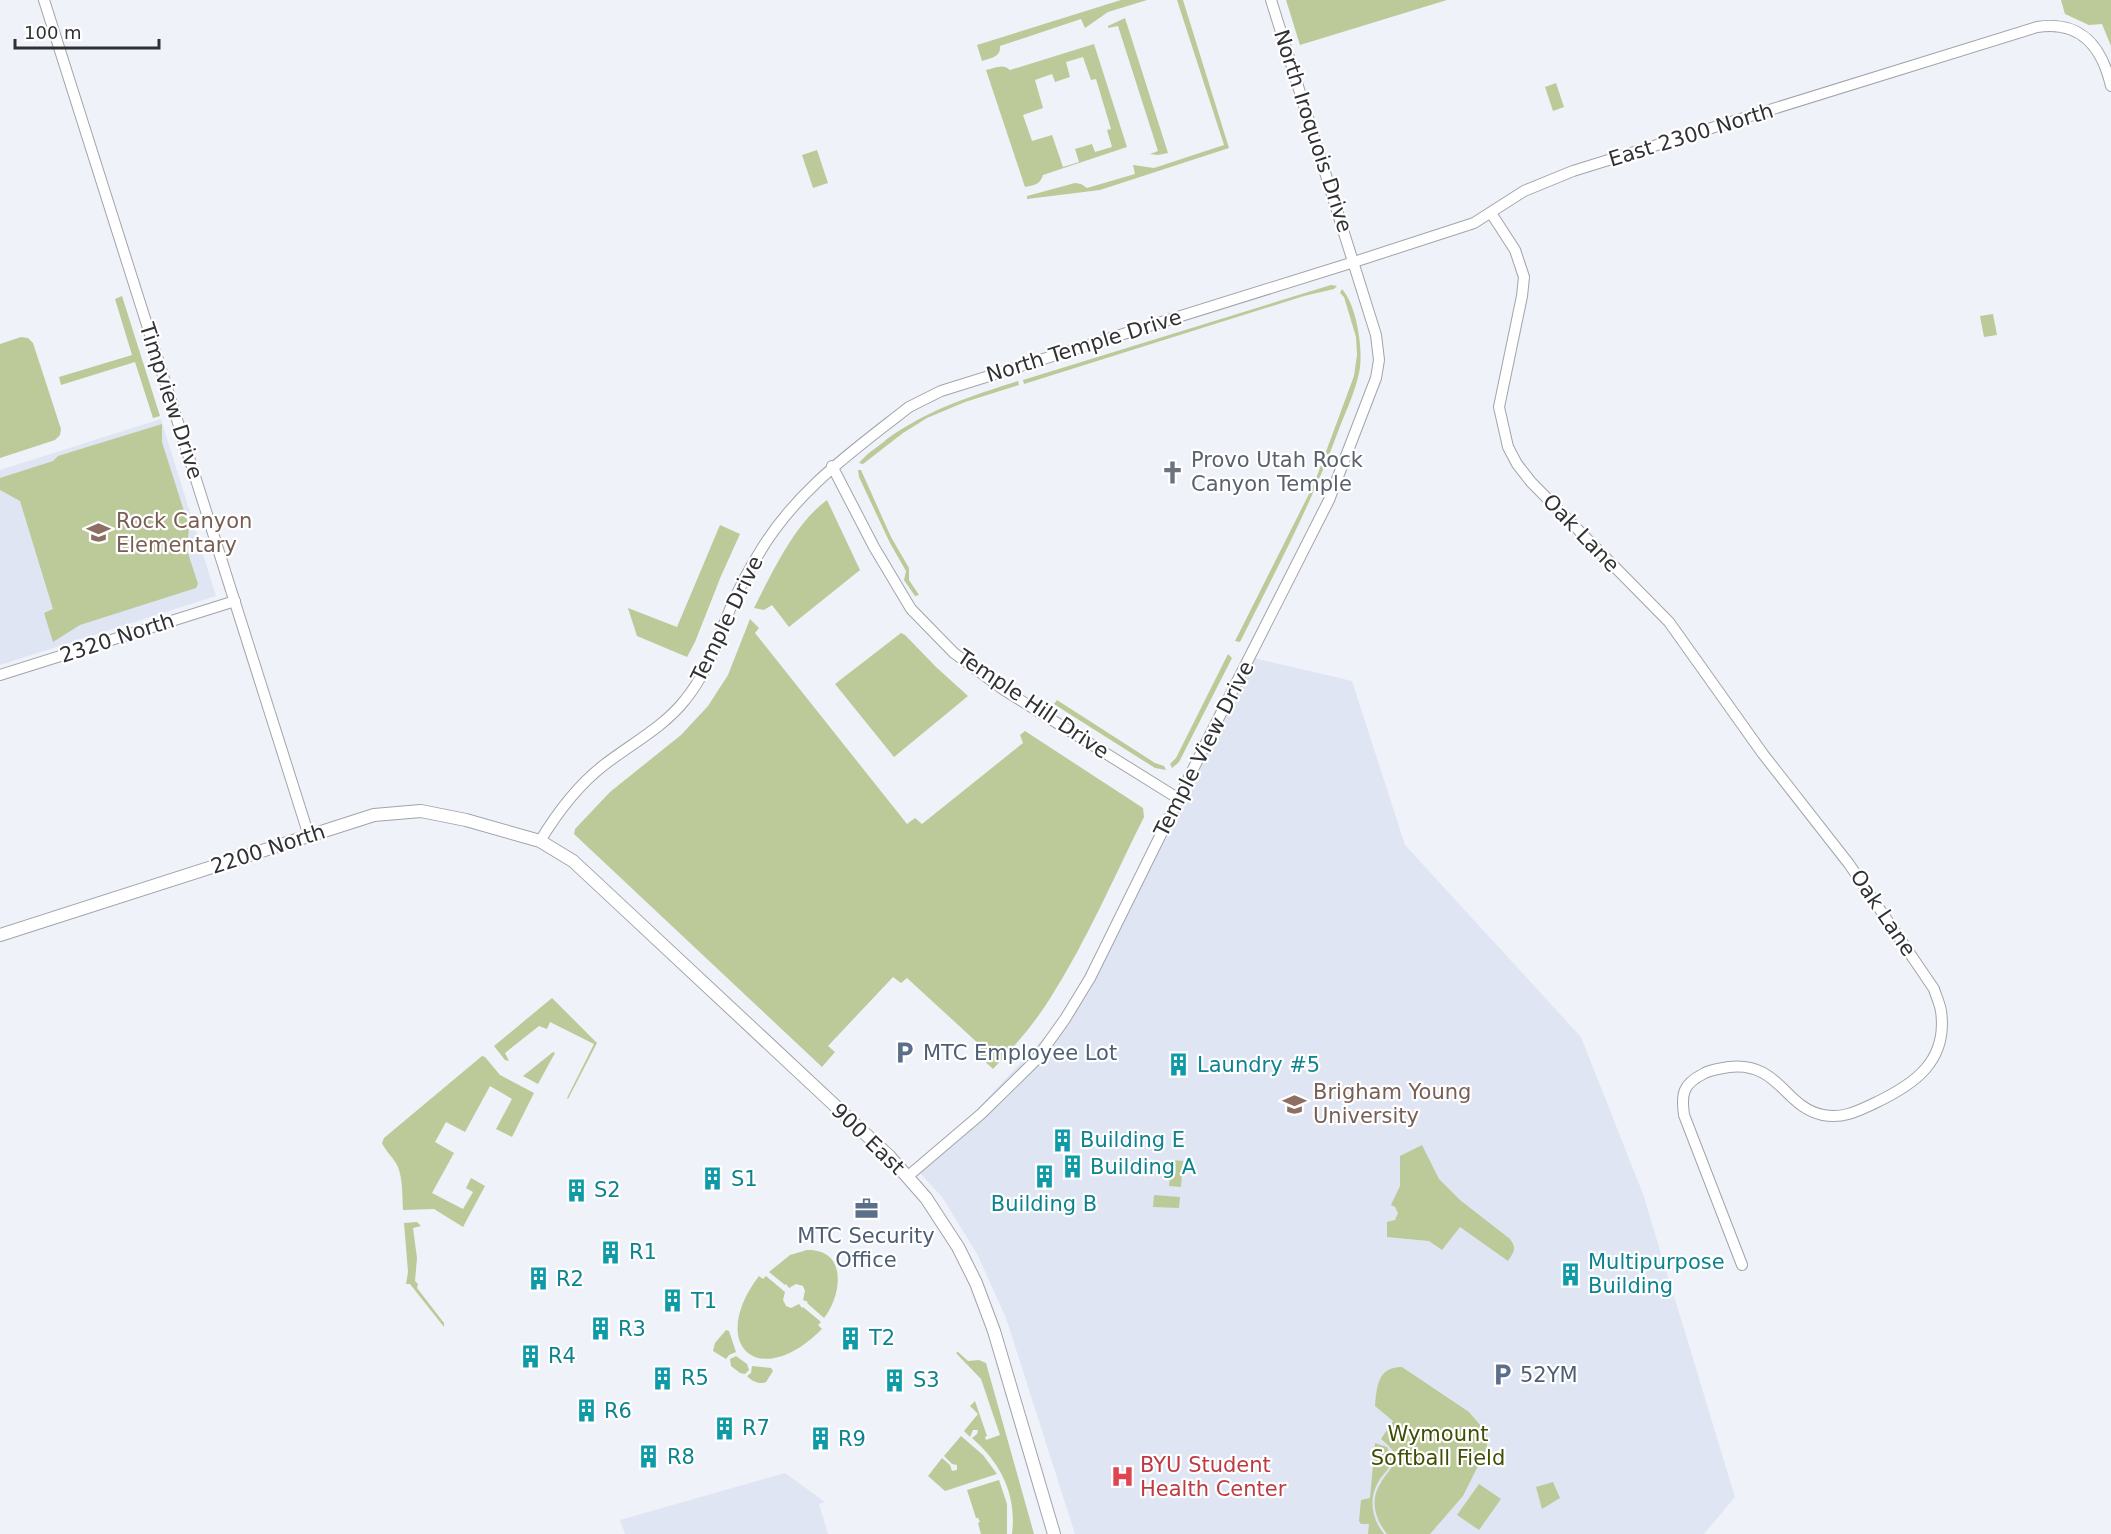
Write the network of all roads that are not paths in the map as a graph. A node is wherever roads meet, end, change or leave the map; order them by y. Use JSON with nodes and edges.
{"nodes":[{"id":1,"x":44,"y":0,"type":"edge"},
{"id":2,"x":1271,"y":0,"type":"edge"},
{"id":3,"x":2111,"y":86,"type":"edge"},
{"id":4,"x":1491,"y":213,"type":"junction"},
{"id":5,"x":1354,"y":262,"type":"junction"},
{"id":6,"x":832,"y":466,"type":"junction"},
{"id":7,"x":235,"y":601,"type":"junction"},
{"id":8,"x":0,"y":675,"type":"edge"},
{"id":9,"x":1179,"y":799,"type":"junction"},
{"id":10,"x":309,"y":836,"type":"junction"},
{"id":11,"x":540,"y":841,"type":"junction"},
{"id":12,"x":0,"y":935,"type":"edge"},
{"id":13,"x":907,"y":1177,"type":"junction"},
{"id":14,"x":1742,"y":1265,"type":"dead end"},
{"id":15,"x":1054,"y":1534,"type":"edge"}],
"edges":[{"from":1,"to":7,"type":"street","name":"Timpview Drive"},
{"from":2,"to":5,"type":"street","name":"North Iroquois Drive"},
{"from":3,"to":4,"type":"street","name":"East 2300 North"},
{"from":4,"to":5,"type":"street","name":"East 2300 North"},
{"from":4,"to":14,"type":"street","name":"Oak Lane"},
{"from":5,"to":6,"type":"street","name":"North Temple Drive"},
{"from":5,"to":9,"type":"street","name":"Temple View Drive"},
{"from":6,"to":9,"type":"street","name":"Temple Hill Drive"},
{"from":6,"to":11,"type":"street","name":"Temple Drive"},
{"from":7,"to":8,"type":"street","name":"2320 North"},
{"from":7,"to":10,"type":"street","name":"Timpview Drive"},
{"from":9,"to":13,"type":"street","name":"Temple View Drive"},
{"from":10,"to":11,"type":"main road","name":"2200 North"},
{"from":10,"to":12,"type":"main road","name":"2200 North"},
{"from":11,"to":13,"type":"main road","name":"900 East"},
{"from":13,"to":15,"type":"main road","name":"900 East"}]}
